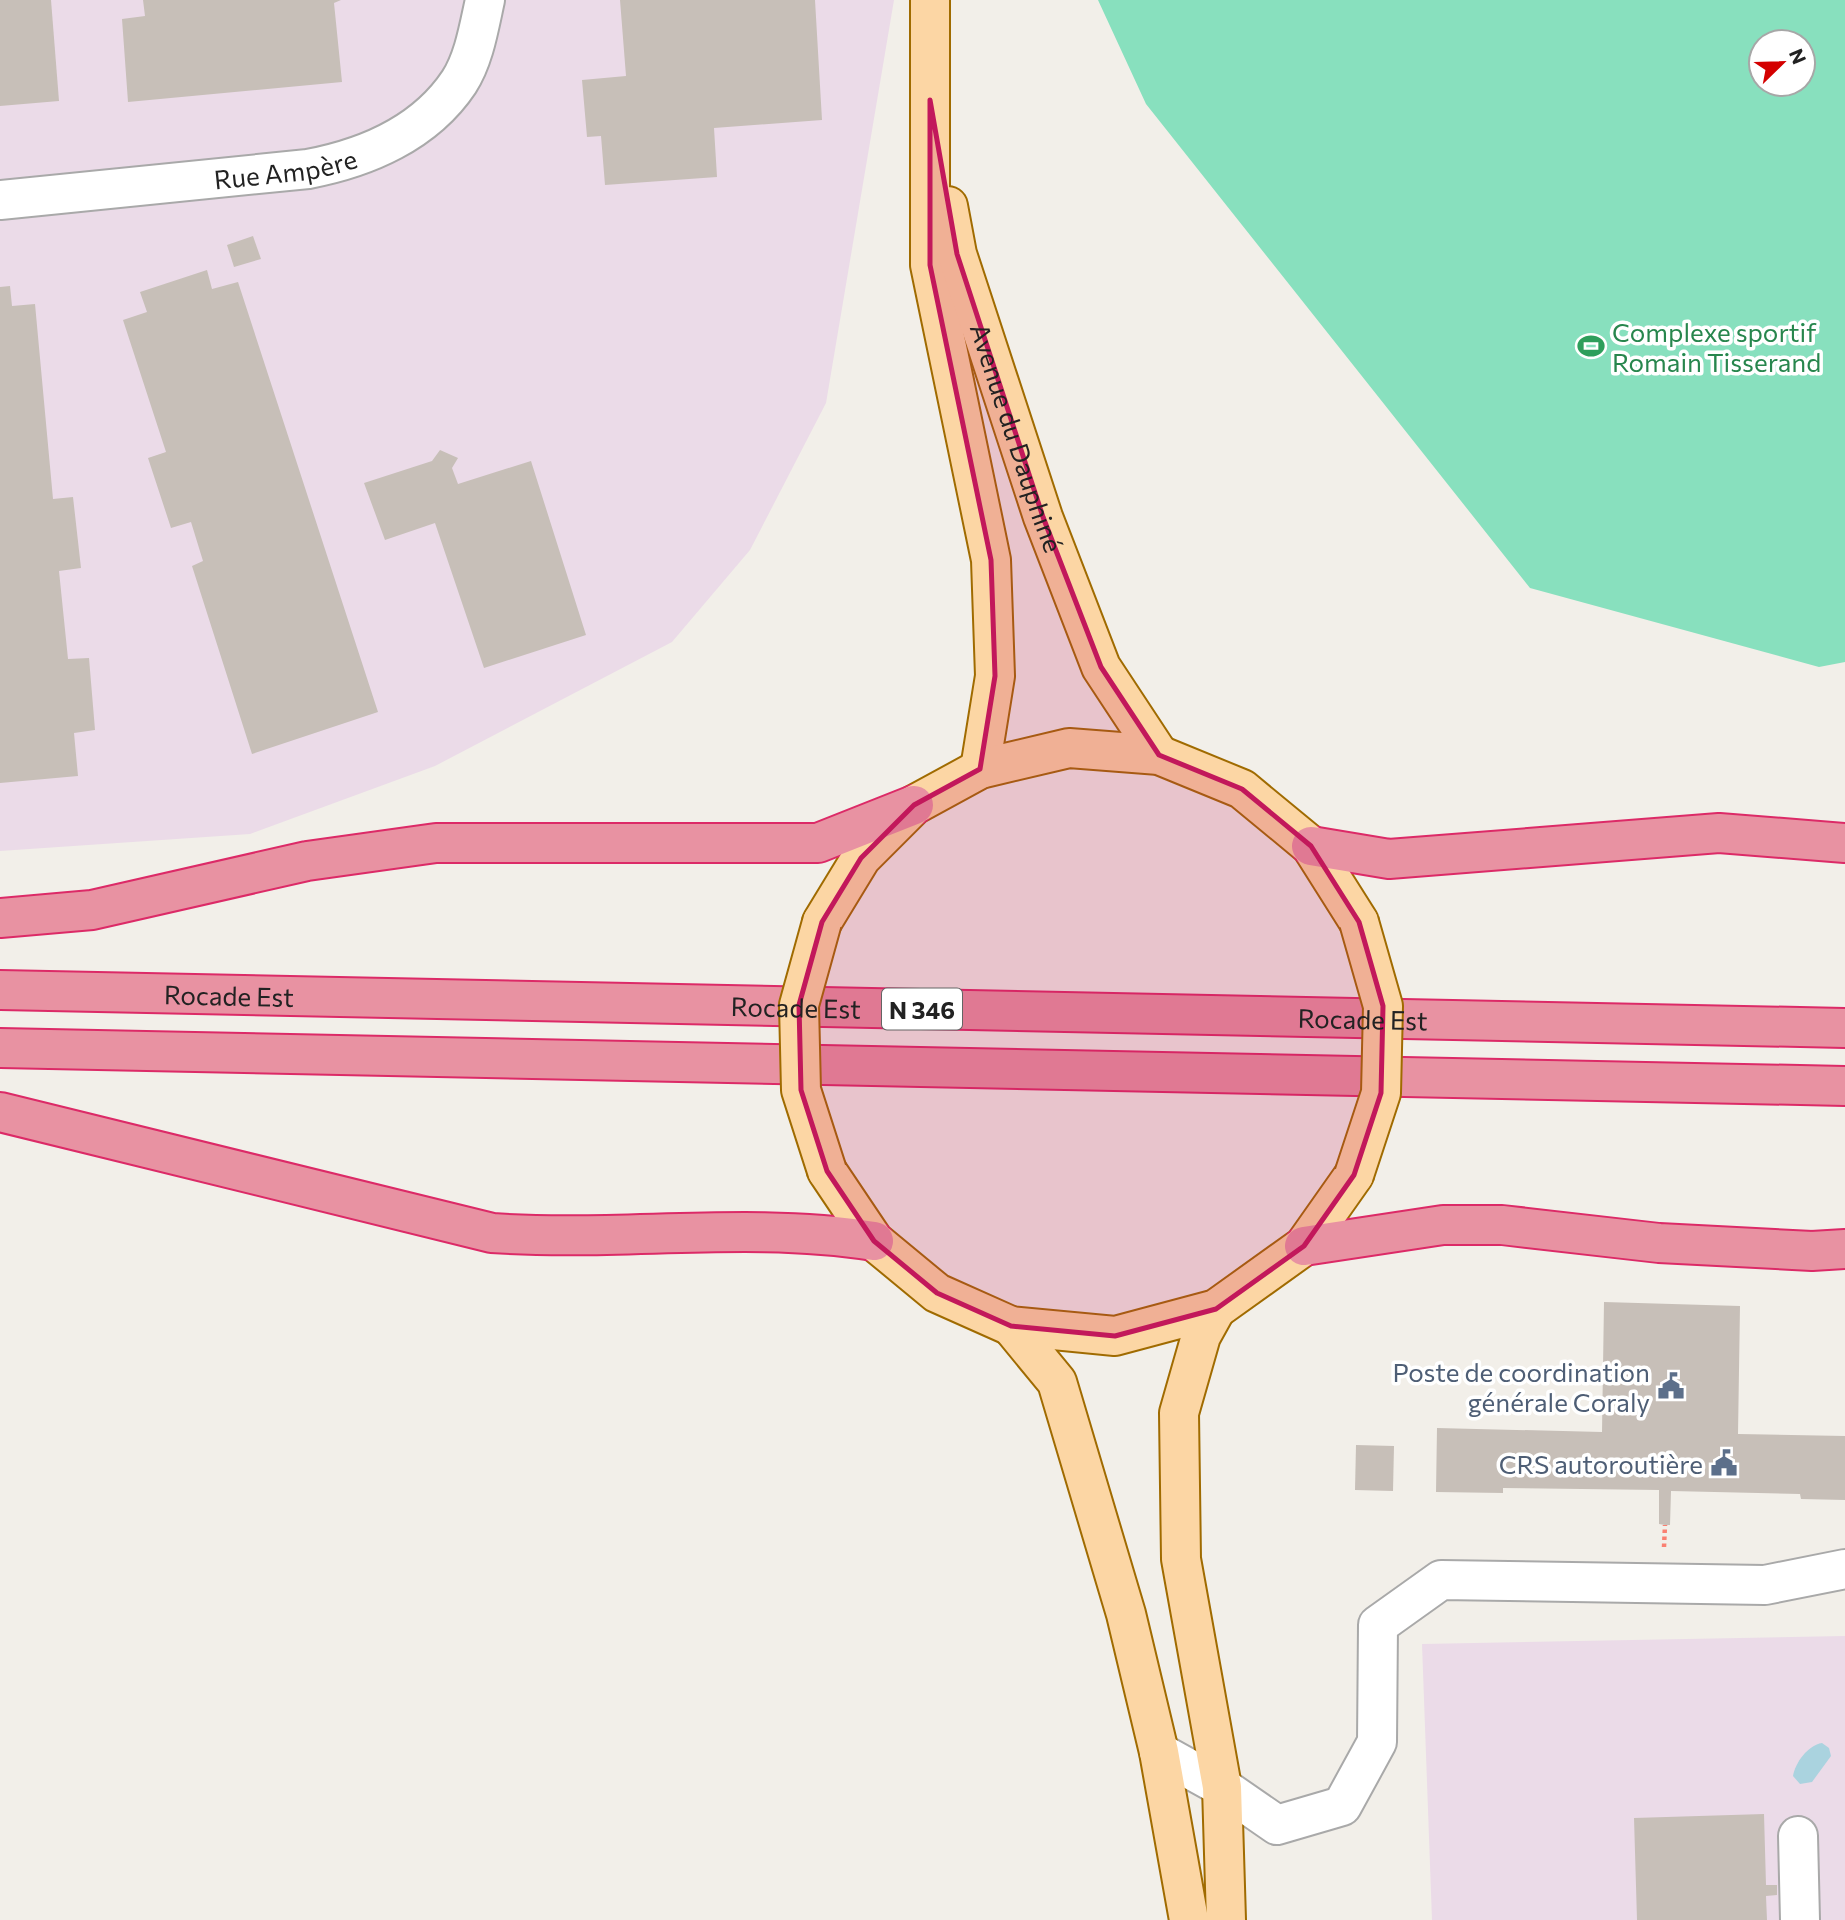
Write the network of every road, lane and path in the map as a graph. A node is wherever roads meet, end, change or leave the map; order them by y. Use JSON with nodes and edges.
{"nodes":[{"id":1,"x":485,"y":0,"type":"edge"},
{"id":2,"x":930,"y":0,"type":"edge"},
{"id":3,"x":930,"y":100,"type":"junction"},
{"id":4,"x":0,"y":200,"type":"edge"},
{"id":5,"x":1159,"y":755,"type":"junction"},
{"id":6,"x":980,"y":768,"type":"junction"},
{"id":7,"x":915,"y":805,"type":"junction"},
{"id":8,"x":1845,"y":843,"type":"edge"},
{"id":9,"x":1311,"y":846,"type":"junction"},
{"id":10,"x":0,"y":918,"type":"edge"},
{"id":11,"x":0,"y":990,"type":"edge"},
{"id":12,"x":1845,"y":1028,"type":"edge"},
{"id":13,"x":0,"y":1048,"type":"edge"},
{"id":14,"x":1845,"y":1086,"type":"edge"},
{"id":15,"x":0,"y":1112,"type":"edge"},
{"id":16,"x":874,"y":1241,"type":"junction"},
{"id":17,"x":1304,"y":1246,"type":"junction"},
{"id":18,"x":1845,"y":1249,"type":"edge"},
{"id":19,"x":1216,"y":1309,"type":"junction"},
{"id":20,"x":1011,"y":1326,"type":"junction"},
{"id":21,"x":1845,"y":1569,"type":"edge"},
{"id":22,"x":1159,"y":1752,"type":"junction"},
{"id":23,"x":1222,"y":1787,"type":"junction"},
{"id":24,"x":1798,"y":1836,"type":"dead end"},
{"id":25,"x":1189,"y":1920,"type":"edge"},
{"id":26,"x":1226,"y":1920,"type":"edge"},
{"id":27,"x":1800,"y":1920,"type":"edge"}],
"edges":[{"from":1,"to":4,"type":"street","name":"Rue Ampère"},
{"from":2,"to":3,"type":"main road","name":"Avenue du Dauphiné"},
{"from":3,"to":5,"type":"main road","name":"Avenue du Dauphiné"},
{"from":3,"to":6,"type":"main road","name":"Avenue du Dauphiné"},
{"from":5,"to":6,"type":"main road"},
{"from":5,"to":9,"type":"main road"},
{"from":6,"to":7,"type":"main road"},
{"from":7,"to":10,"type":"highway"},
{"from":7,"to":16,"type":"main road","bridge":true},
{"from":8,"to":9,"type":"highway"},
{"from":9,"to":17,"type":"main road","bridge":true},
{"from":11,"to":12,"type":"highway","name":"Rocade Est","number":"N 346"},
{"from":13,"to":14,"type":"highway","number":"N 346"},
{"from":15,"to":16,"type":"highway"},
{"from":16,"to":20,"type":"main road"},
{"from":17,"to":18,"type":"highway"},
{"from":17,"to":19,"type":"main road"},
{"from":19,"to":20,"type":"main road"},
{"from":19,"to":23,"type":"main road"},
{"from":20,"to":22,"type":"main road"},
{"from":21,"to":23,"type":"street"},
{"from":22,"to":23,"type":"street"},
{"from":22,"to":25,"type":"main road"},
{"from":23,"to":26,"type":"main road"},
{"from":24,"to":27,"type":"street"}]}
